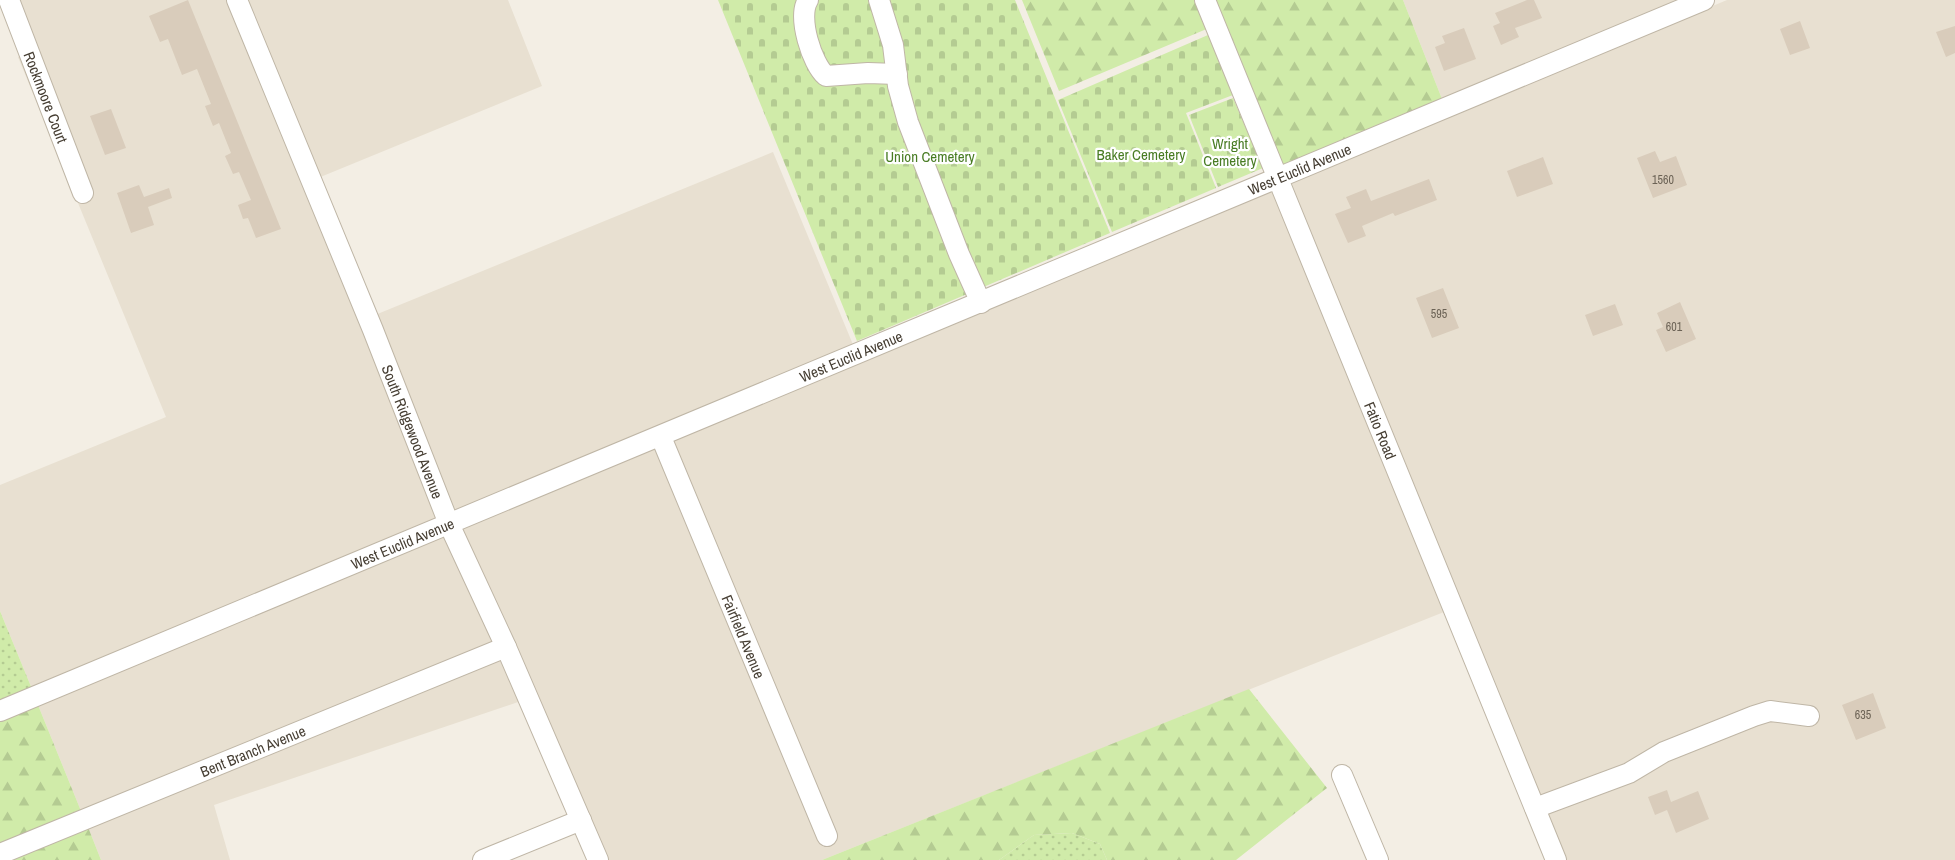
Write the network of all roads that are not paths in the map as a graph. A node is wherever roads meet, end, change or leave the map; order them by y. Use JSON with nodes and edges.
{"nodes":[{"id":1,"x":9,"y":0,"type":"edge"},
{"id":2,"x":237,"y":0,"type":"edge"},
{"id":3,"x":808,"y":0,"type":"edge"},
{"id":4,"x":879,"y":0,"type":"edge"},
{"id":5,"x":1205,"y":0,"type":"edge"},
{"id":6,"x":1704,"y":0,"type":"edge"},
{"id":7,"x":897,"y":74,"type":"junction"},
{"id":8,"x":1276,"y":177,"type":"junction"},
{"id":9,"x":83,"y":193,"type":"dead end"},
{"id":10,"x":981,"y":303,"type":"junction"},
{"id":11,"x":661,"y":437,"type":"junction"},
{"id":12,"x":448,"y":524,"type":"junction"},
{"id":13,"x":506,"y":647,"type":"junction"},
{"id":14,"x":0,"y":711,"type":"edge"},
{"id":15,"x":1809,"y":716,"type":"dead end"},
{"id":16,"x":1342,"y":775,"type":"dead end"},
{"id":17,"x":1535,"y":808,"type":"junction"},
{"id":18,"x":581,"y":820,"type":"junction"},
{"id":19,"x":827,"y":836,"type":"dead end"},
{"id":20,"x":0,"y":854,"type":"edge"},
{"id":21,"x":483,"y":860,"type":"edge"},
{"id":22,"x":598,"y":860,"type":"edge"},
{"id":23,"x":1378,"y":860,"type":"edge"},
{"id":24,"x":1556,"y":860,"type":"edge"}],
"edges":[{"from":1,"to":9,"type":"street","name":"Rockmoore Court"},
{"from":2,"to":12,"type":"street","name":"South Ridgewood Avenue"},
{"from":3,"to":7,"type":"street"},
{"from":4,"to":7,"type":"street"},
{"from":5,"to":8,"type":"street","name":"Fatio Road"},
{"from":6,"to":8,"type":"street","name":"West Euclid Avenue"},
{"from":7,"to":10,"type":"street"},
{"from":8,"to":10,"type":"street","name":"West Euclid Avenue"},
{"from":8,"to":17,"type":"street","name":"Fatio Road"},
{"from":10,"to":11,"type":"street","name":"West Euclid Avenue"},
{"from":11,"to":12,"type":"street","name":"West Euclid Avenue"},
{"from":11,"to":19,"type":"street","name":"Fairfield Avenue"},
{"from":12,"to":13,"type":"street","name":"South Ridgewood Avenue"},
{"from":12,"to":14,"type":"street","name":"West Euclid Avenue"},
{"from":13,"to":18,"type":"street","name":"South Ridgewood Avenue"},
{"from":13,"to":20,"type":"street","name":"Bent Branch Avenue"},
{"from":15,"to":17,"type":"street"},
{"from":16,"to":23,"type":"street"},
{"from":17,"to":24,"type":"street","name":"Fatio Road"},
{"from":18,"to":21,"type":"street"},
{"from":18,"to":22,"type":"street","name":"South Ridgewood Avenue"}]}
